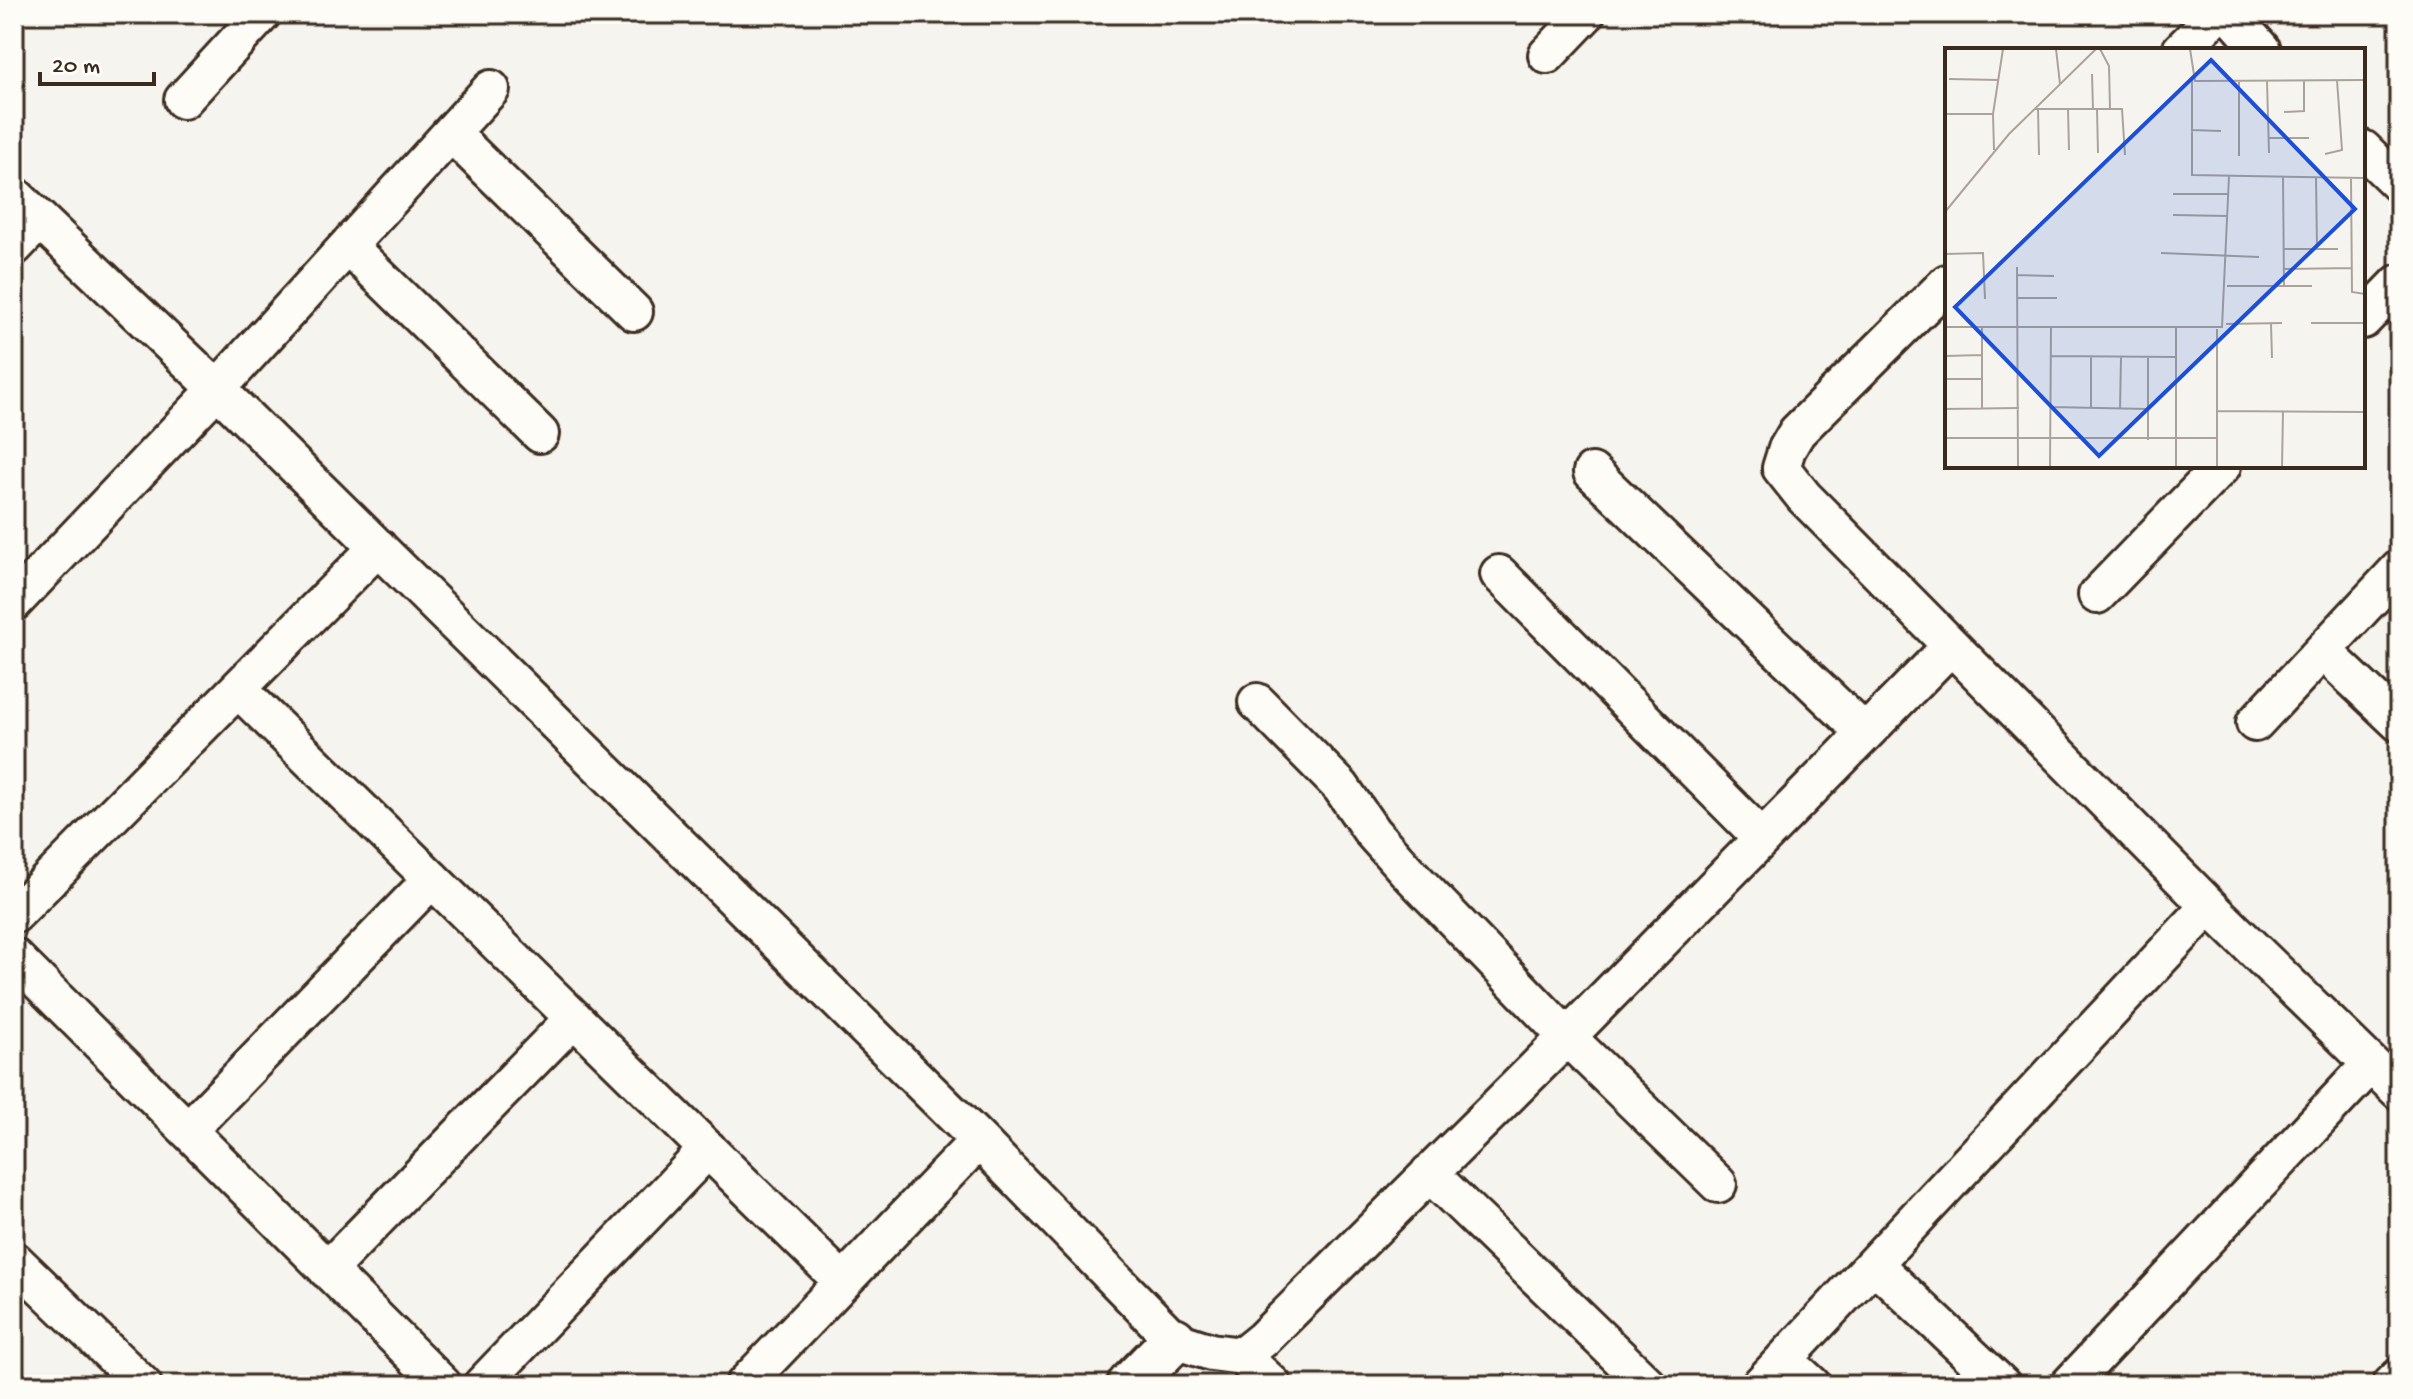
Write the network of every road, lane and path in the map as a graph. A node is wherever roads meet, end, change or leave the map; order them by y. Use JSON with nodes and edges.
{"nodes":[{"id":1,"x":262,"y":14,"type":"edge"},
{"id":2,"x":1586,"y":14,"type":"edge"},
{"id":3,"x":2217,"y":14,"type":"edge"},
{"id":4,"x":2230,"y":14,"type":"edge"},
{"id":5,"x":2183,"y":48,"type":"edge"},
{"id":6,"x":2260,"y":48,"type":"edge"},
{"id":7,"x":1547,"y":55,"type":"dead end"},
{"id":8,"x":491,"y":89,"type":"dead end"},
{"id":9,"x":183,"y":100,"type":"dead end"},
{"id":10,"x":451,"y":133,"type":"junction"},
{"id":11,"x":2365,"y":151,"type":"edge"},
{"id":12,"x":2399,"y":184,"type":"edge"},
{"id":13,"x":14,"y":195,"type":"edge"},
{"id":14,"x":40,"y":220,"type":"junction"},
{"id":15,"x":348,"y":246,"type":"junction"},
{"id":16,"x":14,"y":247,"type":"edge"},
{"id":17,"x":2399,"y":283,"type":"edge"},
{"id":18,"x":1945,"y":285,"type":"edge"},
{"id":19,"x":634,"y":312,"type":"dead end"},
{"id":20,"x":2365,"y":318,"type":"edge"},
{"id":21,"x":217,"y":389,"type":"junction"},
{"id":22,"x":540,"y":434,"type":"dead end"},
{"id":23,"x":2220,"y":468,"type":"edge"},
{"id":24,"x":1592,"y":472,"type":"dead end"},
{"id":25,"x":378,"y":547,"type":"junction"},
{"id":26,"x":2399,"y":569,"type":"edge"},
{"id":27,"x":1499,"y":574,"type":"dead end"},
{"id":28,"x":2097,"y":595,"type":"dead end"},
{"id":29,"x":14,"y":602,"type":"edge"},
{"id":30,"x":1951,"y":646,"type":"junction"},
{"id":31,"x":2323,"y":651,"type":"junction"},
{"id":32,"x":238,"y":689,"type":"junction"},
{"id":33,"x":1257,"y":702,"type":"dead end"},
{"id":34,"x":2255,"y":723,"type":"dead end"},
{"id":35,"x":2399,"y":723,"type":"edge"},
{"id":36,"x":1865,"y":733,"type":"junction"},
{"id":37,"x":1762,"y":838,"type":"junction"},
{"id":38,"x":432,"y":879,"type":"junction"},
{"id":39,"x":2209,"y":906,"type":"junction"},
{"id":40,"x":14,"y":915,"type":"edge"},
{"id":41,"x":14,"y":957,"type":"edge"},
{"id":42,"x":574,"y":1018,"type":"junction"},
{"id":43,"x":1567,"y":1037,"type":"junction"},
{"id":44,"x":2371,"y":1064,"type":"junction"},
{"id":45,"x":2399,"y":1091,"type":"edge"},
{"id":46,"x":189,"y":1129,"type":"junction"},
{"id":47,"x":979,"y":1140,"type":"junction"},
{"id":48,"x":708,"y":1149,"type":"junction"},
{"id":49,"x":1429,"y":1173,"type":"junction"},
{"id":50,"x":1718,"y":1184,"type":"dead end"},
{"id":51,"x":14,"y":1260,"type":"edge"},
{"id":52,"x":1874,"y":1264,"type":"junction"},
{"id":53,"x":327,"y":1270,"type":"junction"},
{"id":54,"x":843,"y":1282,"type":"junction"},
{"id":55,"x":1174,"y":1340,"type":"junction"},
{"id":56,"x":1242,"y":1356,"type":"junction"},
{"id":57,"x":1784,"y":1359,"type":"junction"},
{"id":58,"x":2399,"y":1377,"type":"edge"},
{"id":59,"x":143,"y":1385,"type":"edge"},
{"id":60,"x":443,"y":1385,"type":"edge"},
{"id":61,"x":482,"y":1385,"type":"edge"},
{"id":62,"x":744,"y":1385,"type":"edge"},
{"id":63,"x":1130,"y":1385,"type":"edge"},
{"id":64,"x":1273,"y":1385,"type":"edge"},
{"id":65,"x":1648,"y":1385,"type":"edge"},
{"id":66,"x":1760,"y":1385,"type":"edge"},
{"id":67,"x":1812,"y":1385,"type":"edge"},
{"id":68,"x":2002,"y":1385,"type":"edge"},
{"id":69,"x":2069,"y":1385,"type":"edge"},
{"id":70,"x":2391,"y":1385,"type":"edge"}],
"edges":[{"from":1,"to":9,"type":"street"},
{"from":2,"to":7,"type":"street"},
{"from":3,"to":5,"type":"street"},
{"from":4,"to":6,"type":"street"},
{"from":8,"to":10,"type":"street"},
{"from":10,"to":15,"type":"street"},
{"from":10,"to":19,"type":"street"},
{"from":11,"to":12,"type":"street"},
{"from":13,"to":14,"type":"street"},
{"from":14,"to":16,"type":"street"},
{"from":14,"to":21,"type":"street"},
{"from":15,"to":21,"type":"street"},
{"from":15,"to":22,"type":"street"},
{"from":17,"to":20,"type":"street"},
{"from":18,"to":30,"type":"street"},
{"from":21,"to":25,"type":"street"},
{"from":21,"to":29,"type":"street"},
{"from":23,"to":28,"type":"street"},
{"from":24,"to":36,"type":"street"},
{"from":25,"to":32,"type":"street"},
{"from":25,"to":47,"type":"street"},
{"from":26,"to":31,"type":"street"},
{"from":27,"to":37,"type":"street"},
{"from":30,"to":36,"type":"street"},
{"from":30,"to":39,"type":"street"},
{"from":31,"to":34,"type":"street"},
{"from":31,"to":35,"type":"street"},
{"from":32,"to":38,"type":"street"},
{"from":32,"to":40,"type":"street"},
{"from":33,"to":43,"type":"street"},
{"from":36,"to":37,"type":"street"},
{"from":37,"to":43,"type":"street"},
{"from":38,"to":42,"type":"street"},
{"from":38,"to":46,"type":"street"},
{"from":39,"to":44,"type":"street"},
{"from":39,"to":52,"type":"street"},
{"from":41,"to":46,"type":"street"},
{"from":42,"to":48,"type":"street"},
{"from":42,"to":53,"type":"street"},
{"from":43,"to":49,"type":"street"},
{"from":43,"to":50,"type":"street"},
{"from":44,"to":45,"type":"street"},
{"from":44,"to":69,"type":"street"},
{"from":46,"to":53,"type":"street"},
{"from":47,"to":54,"type":"street"},
{"from":47,"to":55,"type":"street"},
{"from":48,"to":54,"type":"street"},
{"from":48,"to":61,"type":"street"},
{"from":49,"to":56,"type":"street"},
{"from":49,"to":65,"type":"street"},
{"from":51,"to":59,"type":"street"},
{"from":52,"to":57,"type":"street"},
{"from":52,"to":68,"type":"street"},
{"from":53,"to":60,"type":"street"},
{"from":54,"to":62,"type":"street"},
{"from":55,"to":56,"type":"street"},
{"from":55,"to":63,"type":"street"},
{"from":56,"to":64,"type":"street"},
{"from":57,"to":66,"type":"street"},
{"from":57,"to":67,"type":"street"},
{"from":58,"to":70,"type":"street"}]}
